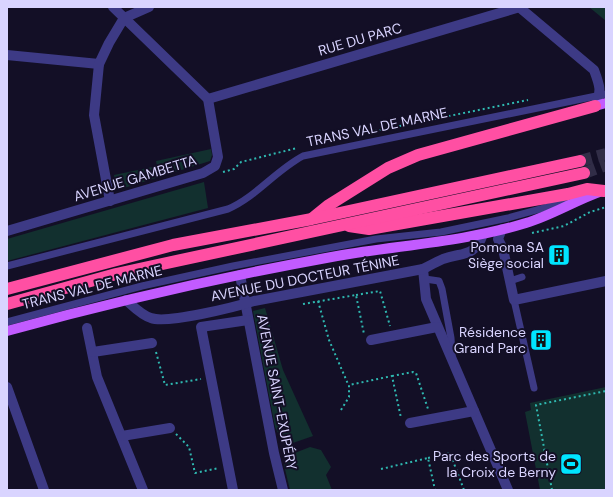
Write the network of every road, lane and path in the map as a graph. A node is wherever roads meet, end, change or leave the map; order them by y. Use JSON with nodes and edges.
{"nodes":[{"id":1,"x":113,"y":7,"type":"edge"},
{"id":2,"x":148,"y":7,"type":"edge"},
{"id":3,"x":520,"y":7,"type":"edge"},
{"id":4,"x":124,"y":18,"type":"junction"},
{"id":5,"x":7,"y":55,"type":"edge"},
{"id":6,"x":99,"y":64,"type":"junction"},
{"id":7,"x":208,"y":99,"type":"junction"},
{"id":8,"x":531,"y":99,"type":"dead end"},
{"id":9,"x":602,"y":99,"type":"edge"},
{"id":10,"x":363,"y":134,"type":"dead end"},
{"id":11,"x":301,"y":148,"type":"dead end"},
{"id":12,"x":241,"y":162,"type":"dead end"},
{"id":13,"x":580,"y":162,"type":"tunnel mouth"},
{"id":14,"x":584,"y":173,"type":"tunnel mouth"},
{"id":15,"x":606,"y":192,"type":"edge"},
{"id":16,"x":584,"y":197,"type":"junction"},
{"id":17,"x":110,"y":201,"type":"junction"},
{"id":18,"x":606,"y":206,"type":"edge"},
{"id":19,"x":312,"y":219,"type":"junction"},
{"id":20,"x":342,"y":225,"type":"junction"},
{"id":21,"x":502,"y":229,"type":"junction"},
{"id":22,"x":7,"y":231,"type":"edge"},
{"id":23,"x":484,"y":234,"type":"junction"},
{"id":24,"x":528,"y":234,"type":"dead end"},
{"id":25,"x":7,"y":266,"type":"edge"},
{"id":26,"x":423,"y":269,"type":"junction"},
{"id":27,"x":240,"y":275,"type":"junction"},
{"id":28,"x":522,"y":277,"type":"dead end"},
{"id":29,"x":425,"y":280,"type":"junction"},
{"id":30,"x":510,"y":281,"type":"junction"},
{"id":31,"x":606,"y":281,"type":"edge"},
{"id":32,"x":10,"y":286,"type":"edge"},
{"id":33,"x":356,"y":295,"type":"junction"},
{"id":34,"x":126,"y":300,"type":"junction"},
{"id":35,"x":514,"y":300,"type":"junction"},
{"id":36,"x":318,"y":301,"type":"junction"},
{"id":37,"x":7,"y":304,"type":"edge"},
{"id":38,"x":245,"y":304,"type":"junction"},
{"id":39,"x":303,"y":304,"type":"dead end"},
{"id":40,"x":248,"y":320,"type":"junction"},
{"id":41,"x":7,"y":322,"type":"edge"},
{"id":42,"x":437,"y":327,"type":"junction"},
{"id":43,"x":87,"y":328,"type":"dead end"},
{"id":44,"x":7,"y":331,"type":"edge"},
{"id":45,"x":393,"y":336,"type":"junction"},
{"id":46,"x":371,"y":340,"type":"joint"},
{"id":47,"x":152,"y":343,"type":"joint"},
{"id":48,"x":93,"y":352,"type":"junction"},
{"id":49,"x":452,"y":364,"type":"junction"},
{"id":50,"x":392,"y":376,"type":"junction"},
{"id":51,"x":211,"y":378,"type":"junction"},
{"id":52,"x":349,"y":385,"type":"junction"},
{"id":53,"x":7,"y":387,"type":"edge"},
{"id":54,"x":534,"y":388,"type":"dead end"},
{"id":55,"x":606,"y":391,"type":"edge"},
{"id":56,"x":342,"y":410,"type":"dead end"},
{"id":57,"x":474,"y":411,"type":"junction"},
{"id":58,"x":431,"y":419,"type":"junction"},
{"id":59,"x":410,"y":423,"type":"joint"},
{"id":60,"x":170,"y":428,"type":"joint"},
{"id":61,"x":122,"y":436,"type":"junction"},
{"id":62,"x":428,"y":458,"type":"junction"},
{"id":63,"x":228,"y":466,"type":"junction"},
{"id":64,"x":381,"y":469,"type":"dead end"},
{"id":65,"x":44,"y":490,"type":"edge"},
{"id":66,"x":143,"y":490,"type":"edge"},
{"id":67,"x":233,"y":490,"type":"edge"},
{"id":68,"x":283,"y":490,"type":"edge"},
{"id":69,"x":435,"y":490,"type":"edge"},
{"id":70,"x":464,"y":490,"type":"edge"},
{"id":71,"x":508,"y":490,"type":"edge"},
{"id":72,"x":552,"y":490,"type":"edge"}],
"edges":[{"from":1,"to":4,"type":"street"},
{"from":2,"to":4,"type":"street"},
{"from":3,"to":7,"type":"street","name":"RUE DU PARC"},
{"from":3,"to":9,"type":"street"},
{"from":4,"to":6,"type":"street"},
{"from":4,"to":7,"type":"street"},
{"from":5,"to":6,"type":"street"},
{"from":6,"to":17,"type":"street"},
{"from":7,"to":17,"type":"street","name":"AVENUE GAMBETTA"},
{"from":8,"to":10,"type":"path"},
{"from":9,"to":19,"type":"highway"},
{"from":9,"to":25,"type":"lane","name":"TRANS VAL DE MARNE"},
{"from":11,"to":12,"type":"path"},
{"from":13,"to":19,"type":"highway"},
{"from":14,"to":20,"type":"highway"},
{"from":15,"to":16,"type":"main road","name":"AVENUE DU DOCTEUR TÉNINE"},
{"from":15,"to":20,"type":"highway"},
{"from":16,"to":21,"type":"main road","name":"AVENUE DU DOCTEUR TÉNINE"},
{"from":16,"to":41,"type":"lane","name":"TRANS VAL DE MARNE"},
{"from":17,"to":22,"type":"street","name":"AVENUE GAMBETTA"},
{"from":18,"to":24,"type":"path"},
{"from":19,"to":32,"type":"highway"},
{"from":20,"to":37,"type":"highway"},
{"from":21,"to":23,"type":"main road","name":"AVENUE DU DOCTEUR TÉNINE"},
{"from":21,"to":30,"type":"street"},
{"from":23,"to":26,"type":"street","name":"AVENUE DU DOCTEUR TÉNINE"},
{"from":23,"to":27,"type":"main road","name":"AVENUE DU DOCTEUR TÉNINE"},
{"from":26,"to":29,"type":"street"},
{"from":26,"to":38,"type":"street","name":"AVENUE DU DOCTEUR TÉNINE"},
{"from":27,"to":34,"type":"main road","name":"AVENUE DU DOCTEUR TÉNINE"},
{"from":27,"to":38,"type":"street","name":"AVENUE SAINT-EXUPÉRY"},
{"from":28,"to":30,"type":"lane"},
{"from":29,"to":42,"type":"street"},
{"from":29,"to":49,"type":"lane"},
{"from":30,"to":35,"type":"street"},
{"from":31,"to":35,"type":"street"},
{"from":33,"to":36,"type":"path"},
{"from":33,"to":45,"type":"path"},
{"from":33,"to":46,"type":"path"},
{"from":34,"to":38,"type":"street","name":"AVENUE DU DOCTEUR TÉNINE"},
{"from":34,"to":44,"type":"main road","name":"AVENUE DU DOCTEUR TÉNINE"},
{"from":35,"to":54,"type":"lane"},
{"from":36,"to":39,"type":"path"},
{"from":36,"to":52,"type":"path"},
{"from":38,"to":40,"type":"street","name":"AVENUE SAINT-EXUPÉRY"},
{"from":40,"to":51,"type":"street"},
{"from":40,"to":68,"type":"street","name":"AVENUE SAINT-EXUPÉRY"},
{"from":42,"to":45,"type":"street"},
{"from":42,"to":49,"type":"street"},
{"from":43,"to":48,"type":"street"},
{"from":45,"to":46,"type":"street"},
{"from":47,"to":48,"type":"street"},
{"from":47,"to":51,"type":"path"},
{"from":48,"to":61,"type":"street"},
{"from":49,"to":57,"type":"street"},
{"from":50,"to":52,"type":"path"},
{"from":50,"to":58,"type":"path"},
{"from":50,"to":59,"type":"path"},
{"from":51,"to":63,"type":"street"},
{"from":52,"to":56,"type":"path"},
{"from":53,"to":65,"type":"street"},
{"from":55,"to":72,"type":"path"},
{"from":57,"to":58,"type":"street"},
{"from":57,"to":71,"type":"street"},
{"from":58,"to":59,"type":"street"},
{"from":60,"to":61,"type":"street"},
{"from":60,"to":63,"type":"path"},
{"from":61,"to":66,"type":"street"},
{"from":62,"to":64,"type":"path"},
{"from":62,"to":69,"type":"path"},
{"from":62,"to":70,"type":"path"},
{"from":63,"to":67,"type":"street"}]}
